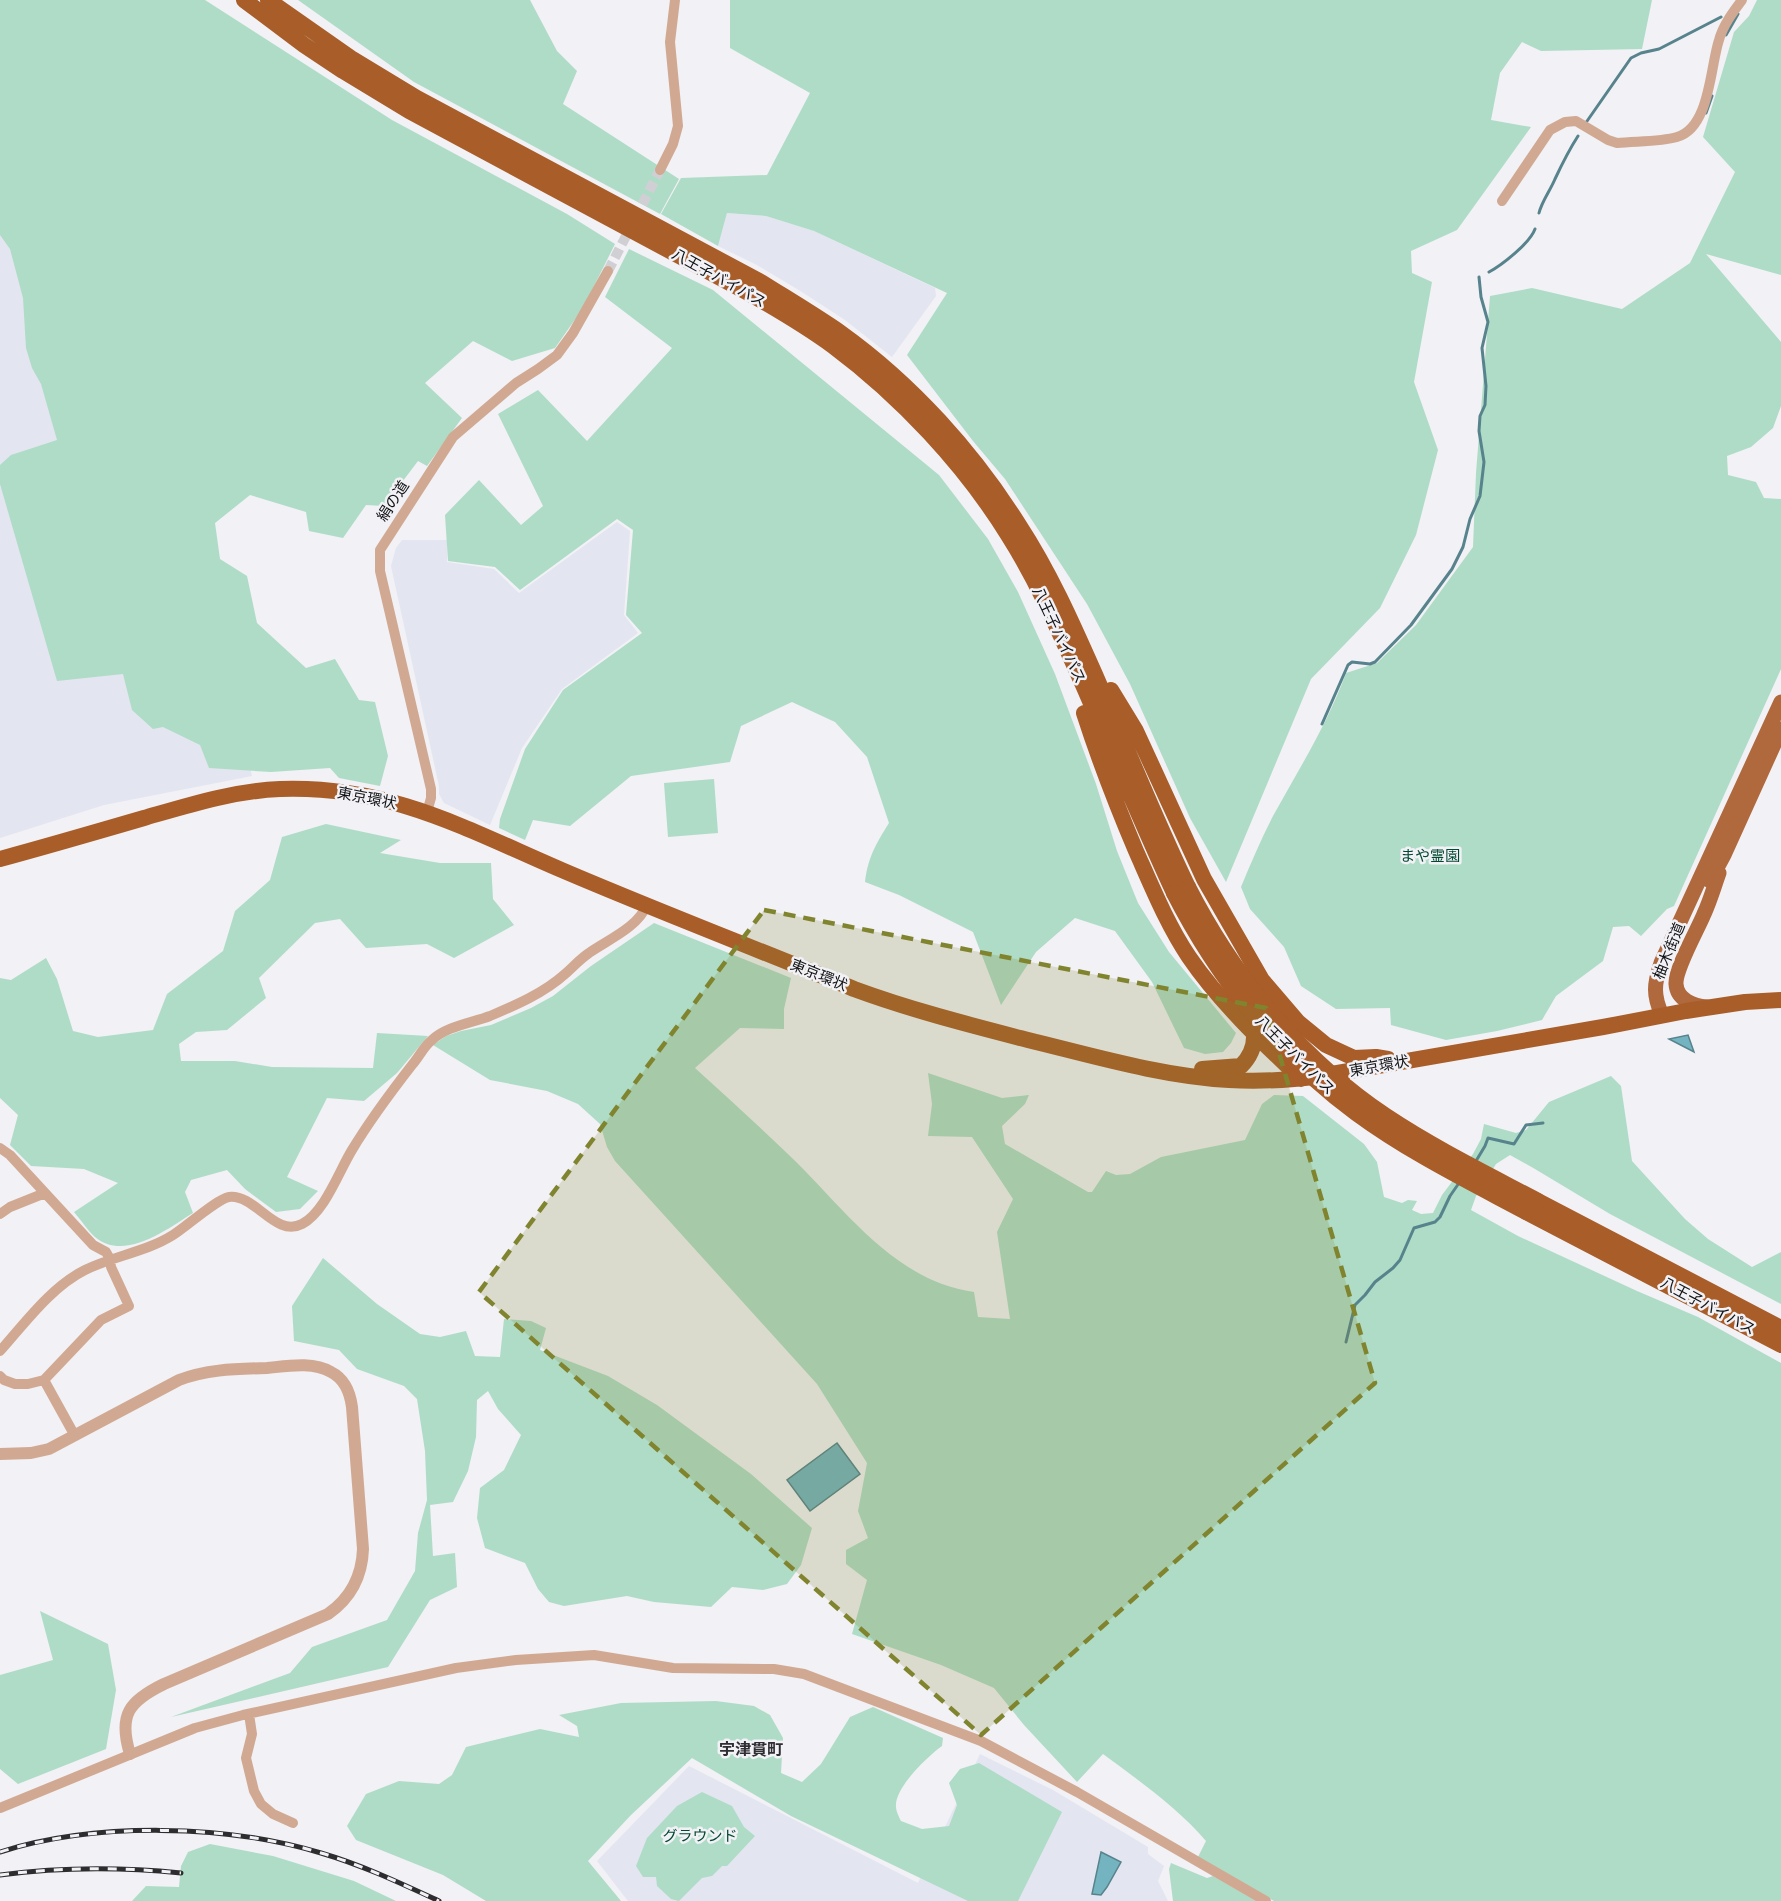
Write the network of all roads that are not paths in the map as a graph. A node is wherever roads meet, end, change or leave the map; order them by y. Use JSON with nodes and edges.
{"nodes":[{"id":1,"x":244,"y":0,"type":"edge"},
{"id":2,"x":675,"y":0,"type":"edge"},
{"id":3,"x":1742,"y":0,"type":"edge"},
{"id":4,"x":274,"y":4,"type":"edge"},
{"id":5,"x":660,"y":170,"type":"tunnel mouth"},
{"id":6,"x":1502,"y":201,"type":"dead end"},
{"id":7,"x":608,"y":271,"type":"tunnel mouth"},
{"id":8,"x":1058,"y":627,"type":"junction"},
{"id":9,"x":1079,"y":638,"type":"junction"},
{"id":10,"x":1779,"y":716,"type":"edge"},
{"id":11,"x":427,"y":812,"type":"junction"},
{"id":12,"x":1722,"y":859,"type":"junction"},
{"id":13,"x":0,"y":860,"type":"edge"},
{"id":14,"x":1181,"y":890,"type":"junction"},
{"id":15,"x":647,"y":904,"type":"junction"},
{"id":16,"x":1781,"y":1000,"type":"edge"},
{"id":17,"x":1707,"y":1007,"type":"junction"},
{"id":18,"x":1662,"y":1015,"type":"junction"},
{"id":19,"x":1308,"y":1031,"type":"junction"},
{"id":20,"x":1254,"y":1033,"type":"junction"},
{"id":21,"x":1406,"y":1061,"type":"junction"},
{"id":22,"x":1168,"y":1073,"type":"junction"},
{"id":23,"x":1320,"y":1076,"type":"junction"},
{"id":24,"x":1301,"y":1078,"type":"junction"},
{"id":25,"x":0,"y":1148,"type":"edge"},
{"id":26,"x":45,"y":1193,"type":"junction"},
{"id":27,"x":1532,"y":1206,"type":"junction"},
{"id":28,"x":0,"y":1214,"type":"edge"},
{"id":29,"x":110,"y":1259,"type":"junction"},
{"id":30,"x":1781,"y":1328,"type":"edge"},
{"id":31,"x":1781,"y":1345,"type":"edge"},
{"id":32,"x":0,"y":1351,"type":"edge"},
{"id":33,"x":0,"y":1376,"type":"edge"},
{"id":34,"x":44,"y":1380,"type":"junction"},
{"id":35,"x":75,"y":1436,"type":"junction"},
{"id":36,"x":1,"y":1458,"type":"edge"},
{"id":37,"x":249,"y":1714,"type":"junction"},
{"id":38,"x":130,"y":1754,"type":"junction"},
{"id":39,"x":0,"y":1808,"type":"edge"},
{"id":40,"x":293,"y":1823,"type":"dead end"},
{"id":41,"x":1266,"y":1901,"type":"edge"}],
"edges":[{"from":1,"to":8,"type":"highway","name":"八王子バイパス"},
{"from":2,"to":5,"type":"street"},
{"from":3,"to":6,"type":"street"},
{"from":4,"to":9,"type":"highway","name":"八王子バイパス"},
{"from":7,"to":11,"type":"street","name":"絹の道"},
{"from":8,"to":14,"type":"highway","name":"八王子バイパス"},
{"from":8,"to":20,"type":"highway"},
{"from":9,"to":14,"type":"highway","name":"八王子バイパス"},
{"from":9,"to":19,"type":"highway"},
{"from":10,"to":12,"type":"main road","name":"柚木街道"},
{"from":10,"to":18,"type":"main road","name":"柚木街道"},
{"from":11,"to":13,"type":"highway","name":"東京環状"},
{"from":11,"to":15,"type":"highway","name":"東京環状"},
{"from":12,"to":17,"type":"main road"},
{"from":12,"to":18,"type":"main road","name":"柚木街道"},
{"from":14,"to":27,"type":"highway","name":"八王子バイパス","bridge":true},
{"from":15,"to":22,"type":"highway","name":"東京環状"},
{"from":15,"to":29,"type":"street"},
{"from":16,"to":17,"type":"highway"},
{"from":17,"to":18,"type":"highway","name":"東京環状"},
{"from":18,"to":21,"type":"highway","name":"東京環状"},
{"from":19,"to":21,"type":"highway"},
{"from":19,"to":23,"type":"highway"},
{"from":20,"to":22,"type":"highway"},
{"from":20,"to":24,"type":"highway"},
{"from":21,"to":23,"type":"highway","name":"東京環状"},
{"from":22,"to":24,"type":"highway","name":"東京環状"},
{"from":23,"to":24,"type":"highway","name":"東京環状"},
{"from":25,"to":26,"type":"street"},
{"from":26,"to":28,"type":"street"},
{"from":26,"to":29,"type":"street"},
{"from":27,"to":30,"type":"highway","name":"八王子バイパス"},
{"from":27,"to":31,"type":"highway","name":"八王子バイパス"},
{"from":29,"to":32,"type":"street"},
{"from":29,"to":34,"type":"street"},
{"from":33,"to":34,"type":"street"},
{"from":34,"to":35,"type":"street"},
{"from":35,"to":36,"type":"street"},
{"from":35,"to":38,"type":"street"},
{"from":37,"to":38,"type":"street"},
{"from":37,"to":40,"type":"street"},
{"from":37,"to":41,"type":"street"},
{"from":38,"to":39,"type":"street"}]}
